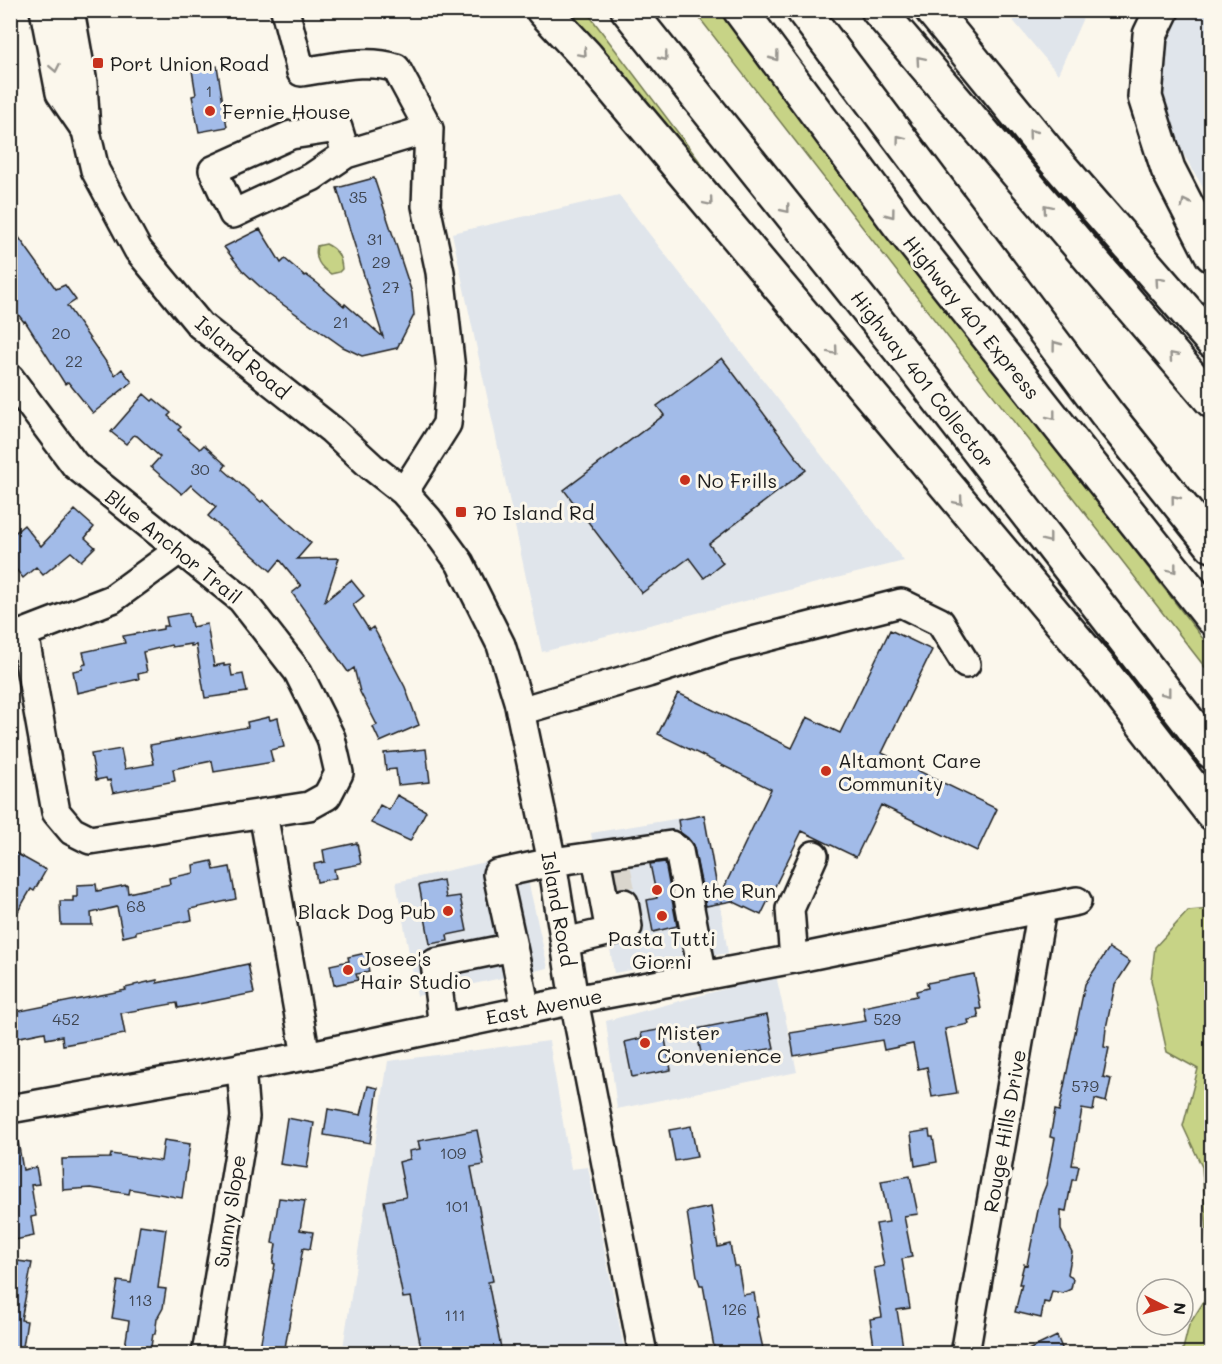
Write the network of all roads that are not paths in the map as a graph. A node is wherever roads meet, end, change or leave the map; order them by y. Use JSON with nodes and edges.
{"nodes":[{"id":1,"x":44,"y":10,"type":"edge"},
{"id":2,"x":70,"y":10,"type":"edge"},
{"id":3,"x":285,"y":10,"type":"edge"},
{"id":4,"x":543,"y":10,"type":"edge"},
{"id":5,"x":628,"y":10,"type":"edge"},
{"id":6,"x":740,"y":10,"type":"edge"},
{"id":7,"x":803,"y":10,"type":"edge"},
{"id":8,"x":878,"y":10,"type":"edge"},
{"id":9,"x":932,"y":10,"type":"edge"},
{"id":10,"x":1162,"y":10,"type":"edge"},
{"id":11,"x":429,"y":129,"type":"junction"},
{"id":12,"x":86,"y":131,"type":"junction"},
{"id":13,"x":346,"y":154,"type":"dead end"},
{"id":14,"x":1212,"y":255,"type":"edge"},
{"id":15,"x":1212,"y":341,"type":"edge"},
{"id":16,"x":10,"y":378,"type":"edge"},
{"id":17,"x":1212,"y":401,"type":"edge"},
{"id":18,"x":404,"y":492,"type":"junction"},
{"id":19,"x":1212,"y":545,"type":"edge"},
{"id":20,"x":178,"y":550,"type":"junction"},
{"id":21,"x":1212,"y":618,"type":"edge"},
{"id":22,"x":17,"y":635,"type":"edge"},
{"id":23,"x":966,"y":664,"type":"dead end"},
{"id":24,"x":520,"y":711,"type":"junction"},
{"id":25,"x":1188,"y":719,"type":"junction"},
{"id":26,"x":1212,"y":745,"type":"edge"},
{"id":27,"x":1212,"y":752,"type":"edge"},
{"id":28,"x":263,"y":813,"type":"junction"},
{"id":29,"x":1212,"y":813,"type":"edge"},
{"id":30,"x":814,"y":855,"type":"dead end"},
{"id":31,"x":616,"y":857,"type":"junction"},
{"id":32,"x":552,"y":862,"type":"junction"},
{"id":33,"x":1077,"y":901,"type":"dead end"},
{"id":34,"x":1042,"y":909,"type":"junction"},
{"id":35,"x":565,"y":942,"type":"junction"},
{"id":36,"x":513,"y":947,"type":"junction"},
{"id":37,"x":794,"y":959,"type":"junction"},
{"id":38,"x":703,"y":976,"type":"junction"},
{"id":39,"x":574,"y":1000,"type":"junction"},
{"id":40,"x":526,"y":1010,"type":"junction"},
{"id":41,"x":443,"y":1027,"type":"junction"},
{"id":42,"x":306,"y":1056,"type":"junction"},
{"id":43,"x":241,"y":1067,"type":"junction"},
{"id":44,"x":10,"y":1109,"type":"edge"},
{"id":45,"x":206,"y":1353,"type":"edge"},
{"id":46,"x":643,"y":1353,"type":"edge"},
{"id":47,"x":965,"y":1353,"type":"edge"}],
"edges":[{"from":1,"to":12,"type":"street","name":"Island Road","one_way":true},
{"from":2,"to":12,"type":"street","name":"Island Road"},
{"from":3,"to":11,"type":"street"},
{"from":4,"to":29,"type":"highway","one_way":true},
{"from":5,"to":25,"type":"highway","name":"Highway 401 Collector","one_way":true},
{"from":6,"to":21,"type":"highway","name":"Highway 401 Express","one_way":true},
{"from":19,"to":7,"type":"highway","one_way":true},
{"from":17,"to":8,"type":"highway","one_way":true},
{"from":15,"to":9,"type":"highway","one_way":true},
{"from":14,"to":10,"type":"highway","one_way":true},
{"from":11,"to":13,"type":"street"},
{"from":11,"to":18,"type":"street"},
{"from":12,"to":18,"type":"street","name":"Island Road"},
{"from":16,"to":20,"type":"street","name":"Blue Anchor Trail"},
{"from":18,"to":24,"type":"street","name":"Island Road"},
{"from":20,"to":22,"type":"street"},
{"from":20,"to":28,"type":"street","name":"Blue Anchor Trail"},
{"from":22,"to":28,"type":"street","name":"Blue Anchor Trail"},
{"from":23,"to":24,"type":"street"},
{"from":24,"to":32,"type":"street","name":"Island Road"},
{"from":25,"to":26,"type":"highway"},
{"from":25,"to":27,"type":"highway","name":"Highway 401 Collector"},
{"from":28,"to":42,"type":"street"},
{"from":30,"to":37,"type":"street"},
{"from":31,"to":32,"type":"street"},
{"from":31,"to":35,"type":"street"},
{"from":31,"to":38,"type":"street"},
{"from":32,"to":35,"type":"street","name":"Island Road"},
{"from":32,"to":36,"type":"street"},
{"from":33,"to":34,"type":"street","name":"East Avenue"},
{"from":34,"to":37,"type":"street","name":"East Avenue"},
{"from":34,"to":47,"type":"street","name":"Rouge Hills Drive"},
{"from":35,"to":39,"type":"street","name":"Island Road"},
{"from":36,"to":40,"type":"street"},
{"from":36,"to":41,"type":"street"},
{"from":37,"to":38,"type":"street","name":"East Avenue"},
{"from":38,"to":39,"type":"street","name":"East Avenue"},
{"from":39,"to":40,"type":"street","name":"East Avenue"},
{"from":39,"to":46,"type":"street","name":"Island Road"},
{"from":40,"to":41,"type":"street","name":"East Avenue"},
{"from":41,"to":42,"type":"street","name":"East Avenue"},
{"from":42,"to":43,"type":"street","name":"East Avenue"},
{"from":43,"to":44,"type":"street","name":"East Avenue"},
{"from":43,"to":45,"type":"street","name":"Sunny Slope"}]}
